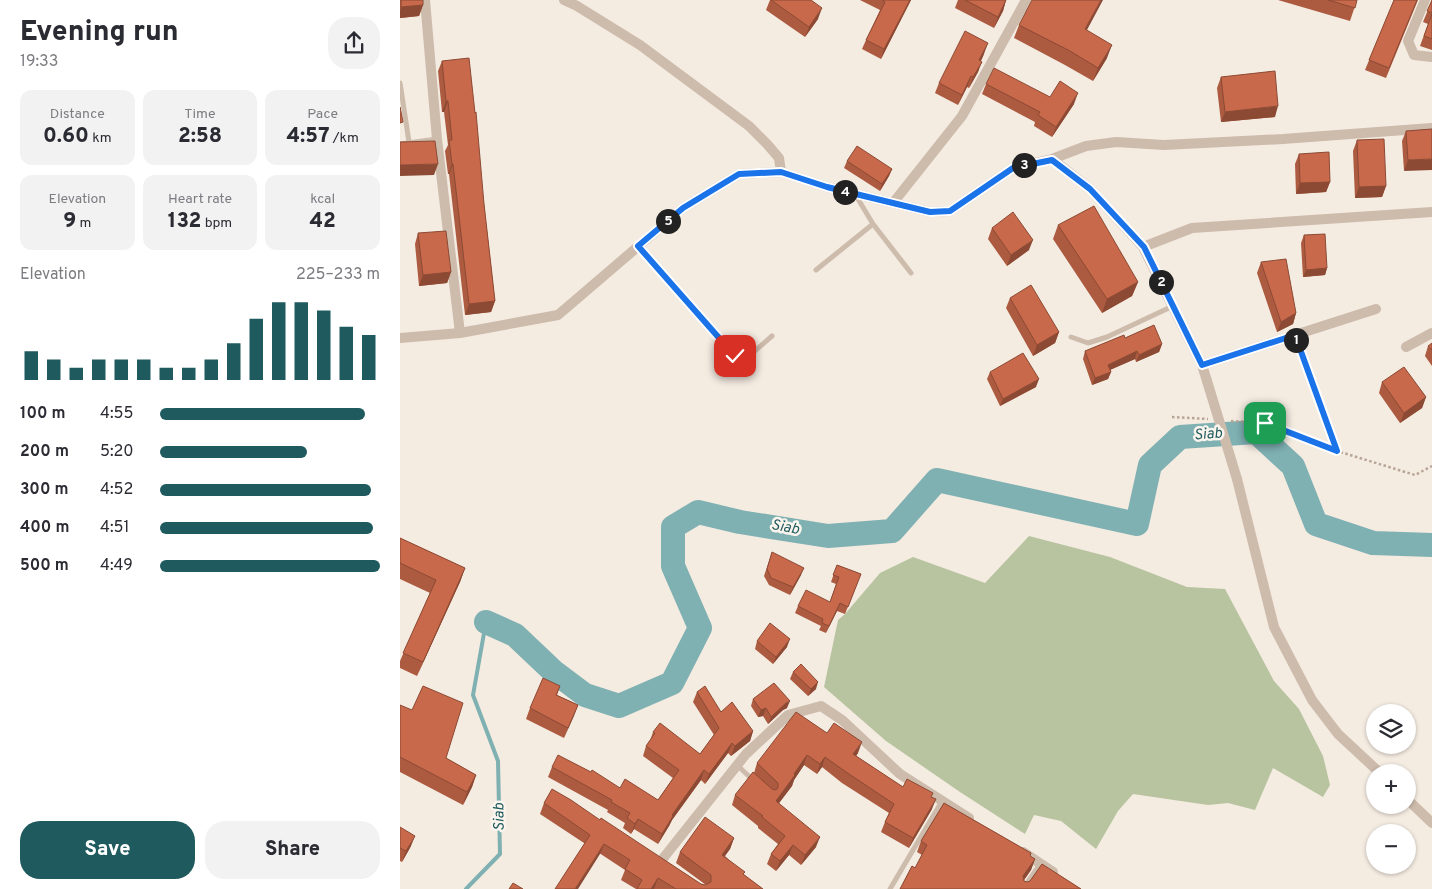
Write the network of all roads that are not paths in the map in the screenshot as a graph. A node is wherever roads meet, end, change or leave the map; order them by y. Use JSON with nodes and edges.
{"nodes":[{"id":1,"x":425,"y":0,"type":"edge"},
{"id":2,"x":564,"y":0,"type":"edge"},
{"id":3,"x":1026,"y":0,"type":"edge"},
{"id":4,"x":1425,"y":0,"type":"edge"},
{"id":5,"x":1432,"y":57,"type":"edge"},
{"id":6,"x":400,"y":83,"type":"edge"},
{"id":7,"x":1432,"y":128,"type":"edge"},
{"id":8,"x":437,"y":139,"type":"junction"},
{"id":9,"x":409,"y":142,"type":"junction"},
{"id":10,"x":400,"y":144,"type":"edge"},
{"id":11,"x":1052,"y":160,"type":"junction"},
{"id":12,"x":781,"y":172,"type":"junction"},
{"id":13,"x":855,"y":194,"type":"junction"},
{"id":14,"x":893,"y":203,"type":"junction"},
{"id":15,"x":1432,"y":212,"type":"edge"},
{"id":16,"x":873,"y":224,"type":"junction"},
{"id":17,"x":638,"y":246,"type":"junction"},
{"id":18,"x":1144,"y":247,"type":"junction"},
{"id":19,"x":816,"y":270,"type":"dead end"},
{"id":20,"x":911,"y":273,"type":"dead end"},
{"id":21,"x":1174,"y":306,"type":"junction"},
{"id":22,"x":1376,"y":310,"type":"dead end"},
{"id":23,"x":460,"y":333,"type":"junction"},
{"id":24,"x":1432,"y":333,"type":"edge"},
{"id":25,"x":772,"y":336,"type":"dead end"},
{"id":26,"x":1071,"y":337,"type":"dead end"},
{"id":27,"x":400,"y":338,"type":"edge"},
{"id":28,"x":1406,"y":347,"type":"dead end"},
{"id":29,"x":1202,"y":365,"type":"junction"},
{"id":30,"x":1370,"y":764,"type":"edge"},
{"id":31,"x":737,"y":765,"type":"junction"},
{"id":32,"x":758,"y":784,"type":"edge"},
{"id":33,"x":942,"y":801,"type":"junction"},
{"id":34,"x":1416,"y":808,"type":"edge"},
{"id":35,"x":975,"y":822,"type":"edge"},
{"id":36,"x":1432,"y":823,"type":"edge"},
{"id":37,"x":1017,"y":848,"type":"edge"},
{"id":38,"x":661,"y":861,"type":"edge"},
{"id":39,"x":1040,"y":863,"type":"junction"},
{"id":40,"x":1062,"y":879,"type":"edge"},
{"id":41,"x":890,"y":889,"type":"edge"},
{"id":42,"x":1023,"y":889,"type":"edge"}],
"edges":[{"from":1,"to":8,"type":"street"},
{"from":2,"to":12,"type":"street"},
{"from":3,"to":14,"type":"street"},
{"from":4,"to":5,"type":"street"},
{"from":6,"to":9,"type":"lane"},
{"from":7,"to":11,"type":"street"},
{"from":8,"to":9,"type":"lane"},
{"from":8,"to":23,"type":"street"},
{"from":9,"to":10,"type":"lane"},
{"from":11,"to":14,"type":"street"},
{"from":11,"to":18,"type":"street"},
{"from":12,"to":13,"type":"street"},
{"from":12,"to":17,"type":"street"},
{"from":13,"to":14,"type":"street"},
{"from":13,"to":16,"type":"lane"},
{"from":15,"to":18,"type":"street"},
{"from":16,"to":19,"type":"lane"},
{"from":16,"to":20,"type":"lane"},
{"from":17,"to":23,"type":"street"},
{"from":17,"to":25,"type":"lane"},
{"from":18,"to":21,"type":"street"},
{"from":21,"to":26,"type":"lane"},
{"from":21,"to":29,"type":"street"},
{"from":22,"to":29,"type":"street"},
{"from":23,"to":27,"type":"street"},
{"from":24,"to":28,"type":"street"},
{"from":29,"to":30,"type":"street","bridge":true},
{"from":31,"to":32,"type":"lane"},
{"from":31,"to":33,"type":"street"},
{"from":31,"to":38,"type":"street"},
{"from":33,"to":35,"type":"street"},
{"from":33,"to":41,"type":"lane"},
{"from":34,"to":36,"type":"street"},
{"from":37,"to":39,"type":"street"},
{"from":39,"to":40,"type":"street"},
{"from":39,"to":42,"type":"lane"}]}
